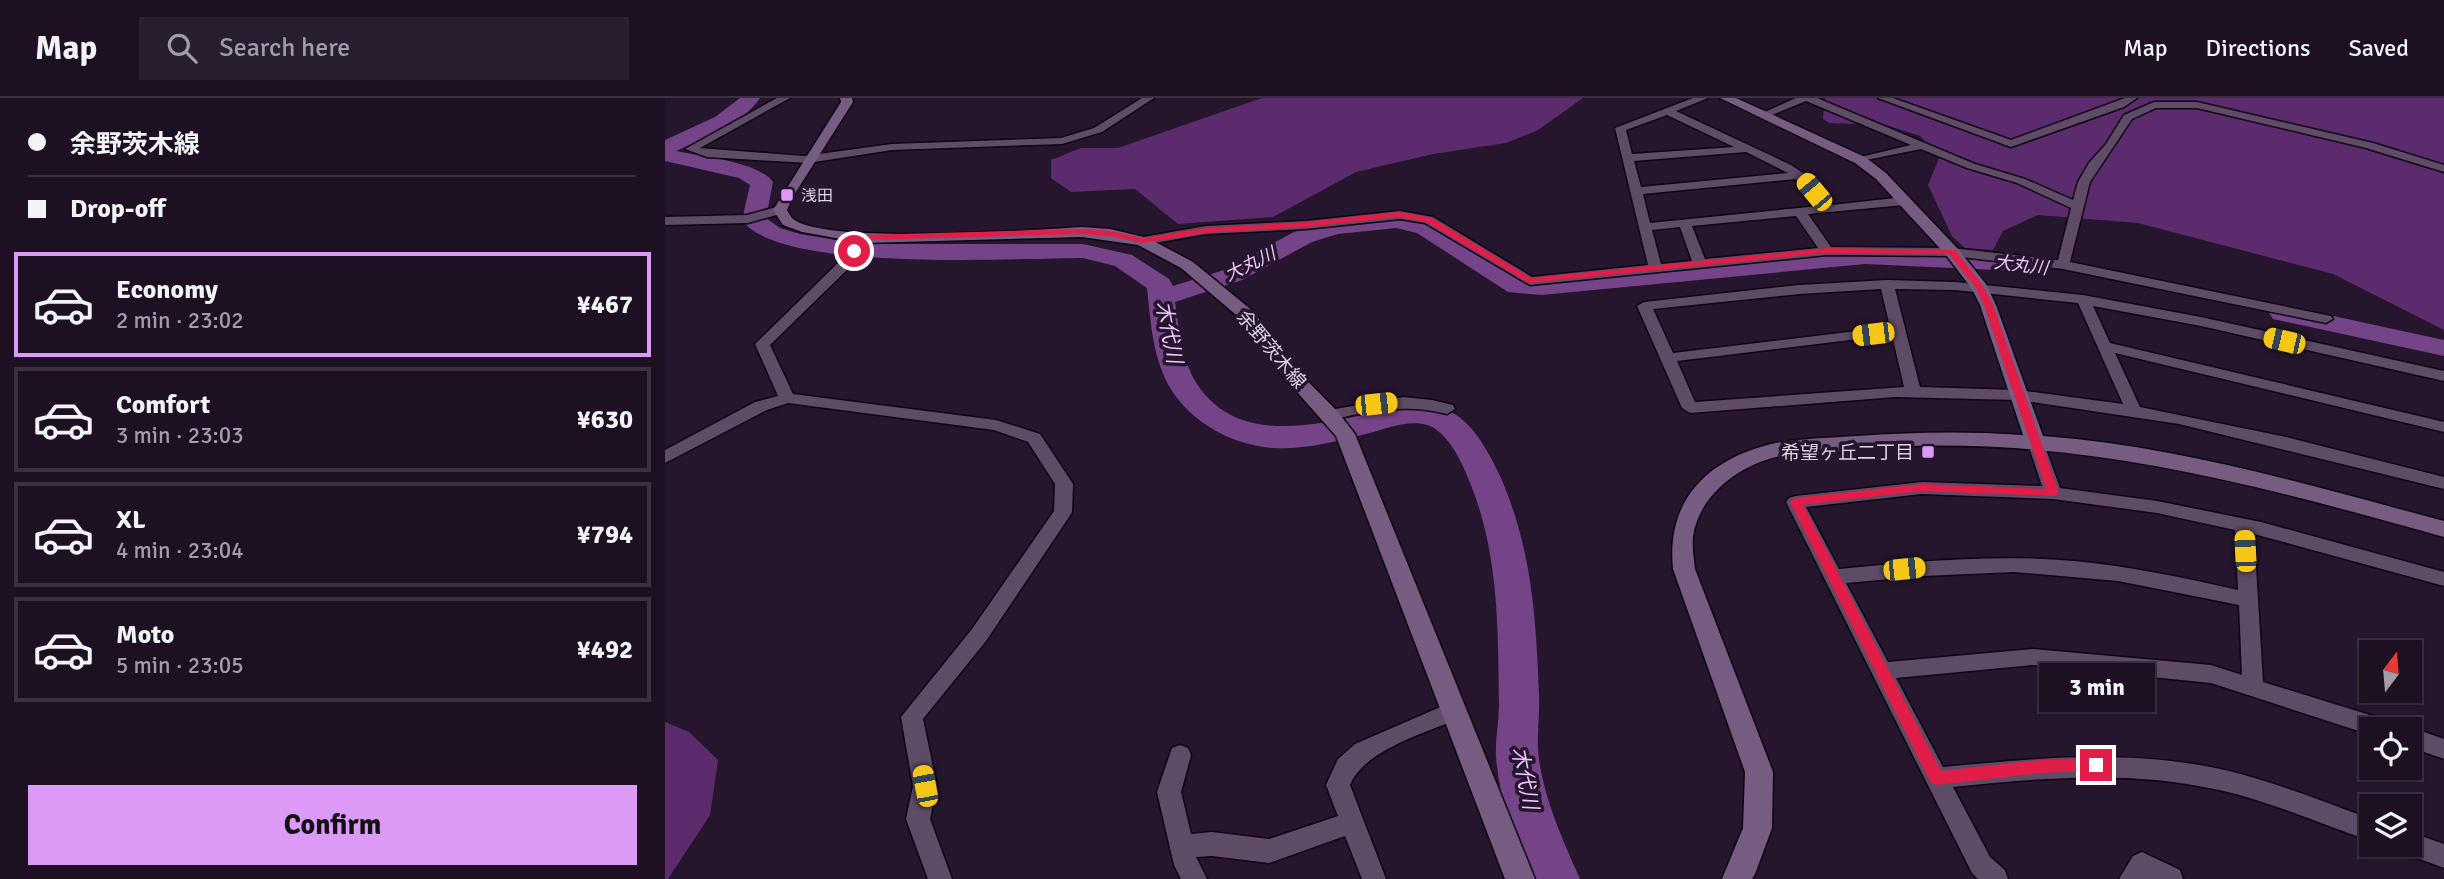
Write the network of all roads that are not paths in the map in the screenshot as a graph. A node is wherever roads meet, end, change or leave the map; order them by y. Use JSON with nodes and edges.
{"nodes":[{"id":1,"x":785,"y":98,"type":"edge"},
{"id":2,"x":846,"y":98,"type":"edge"},
{"id":3,"x":1149,"y":98,"type":"edge"},
{"id":4,"x":1703,"y":98,"type":"edge"},
{"id":5,"x":1726,"y":98,"type":"edge"},
{"id":6,"x":1806,"y":98,"type":"edge"},
{"id":7,"x":1885,"y":98,"type":"edge"},
{"id":8,"x":2132,"y":98,"type":"edge"},
{"id":9,"x":1667,"y":111,"type":"junction"},
{"id":10,"x":1763,"y":115,"type":"junction"},
{"id":11,"x":1924,"y":145,"type":"junction"},
{"id":12,"x":1748,"y":149,"type":"junction"},
{"id":13,"x":1627,"y":158,"type":"junction"},
{"id":14,"x":808,"y":159,"type":"junction"},
{"id":15,"x":1860,"y":160,"type":"junction"},
{"id":16,"x":2444,"y":169,"type":"edge"},
{"id":17,"x":1799,"y":175,"type":"junction"},
{"id":18,"x":1636,"y":191,"type":"junction"},
{"id":19,"x":1904,"y":201,"type":"junction"},
{"id":20,"x":2077,"y":206,"type":"junction"},
{"id":21,"x":1828,"y":208,"type":"junction"},
{"id":22,"x":780,"y":210,"type":"junction"},
{"id":23,"x":1800,"y":211,"type":"junction"},
{"id":24,"x":665,"y":222,"type":"edge"},
{"id":25,"x":1685,"y":223,"type":"junction"},
{"id":26,"x":1645,"y":227,"type":"junction"},
{"id":27,"x":863,"y":238,"type":"junction"},
{"id":28,"x":1143,"y":241,"type":"junction"},
{"id":29,"x":1827,"y":251,"type":"junction"},
{"id":30,"x":1956,"y":256,"type":"junction"},
{"id":31,"x":1699,"y":262,"type":"junction"},
{"id":32,"x":2063,"y":265,"type":"junction"},
{"id":33,"x":1655,"y":266,"type":"junction"},
{"id":34,"x":1887,"y":285,"type":"junction"},
{"id":35,"x":1980,"y":288,"type":"junction"},
{"id":36,"x":2083,"y":299,"type":"junction"},
{"id":37,"x":2326,"y":319,"type":"dead end"},
{"id":38,"x":1898,"y":331,"type":"junction"},
{"id":39,"x":2105,"y":346,"type":"junction"},
{"id":40,"x":1667,"y":358,"type":"junction"},
{"id":41,"x":2444,"y":376,"type":"edge"},
{"id":42,"x":1913,"y":392,"type":"junction"},
{"id":43,"x":2018,"y":395,"type":"junction"},
{"id":44,"x":787,"y":398,"type":"junction"},
{"id":45,"x":1447,"y":408,"type":"dead end"},
{"id":46,"x":2135,"y":413,"type":"junction"},
{"id":47,"x":1336,"y":423,"type":"junction"},
{"id":48,"x":2444,"y":427,"type":"edge"},
{"id":49,"x":2035,"y":441,"type":"junction"},
{"id":50,"x":665,"y":457,"type":"edge"},
{"id":51,"x":2444,"y":483,"type":"edge"},
{"id":52,"x":2053,"y":493,"type":"junction"},
{"id":53,"x":2244,"y":526,"type":"junction"},
{"id":54,"x":2444,"y":529,"type":"edge"},
{"id":55,"x":1834,"y":577,"type":"junction"},
{"id":56,"x":2444,"y":579,"type":"edge"},
{"id":57,"x":2248,"y":600,"type":"junction"},
{"id":58,"x":1882,"y":671,"type":"junction"},
{"id":59,"x":2253,"y":689,"type":"junction"},
{"id":60,"x":1452,"y":711,"type":"junction"},
{"id":61,"x":2359,"y":722,"type":"edge"},
{"id":62,"x":2422,"y":741,"type":"edge"},
{"id":63,"x":2444,"y":749,"type":"edge"},
{"id":64,"x":1180,"y":755,"type":"dead end"},
{"id":65,"x":1937,"y":778,"type":"junction"},
{"id":66,"x":1352,"y":822,"type":"junction"},
{"id":67,"x":2359,"y":826,"type":"edge"},
{"id":68,"x":1181,"y":846,"type":"junction"},
{"id":69,"x":2422,"y":848,"type":"edge"},
{"id":70,"x":2444,"y":856,"type":"edge"},
{"id":71,"x":940,"y":879,"type":"edge"},
{"id":72,"x":1195,"y":879,"type":"edge"},
{"id":73,"x":1374,"y":879,"type":"edge"},
{"id":74,"x":1520,"y":879,"type":"edge"},
{"id":75,"x":1737,"y":879,"type":"edge"},
{"id":76,"x":1996,"y":879,"type":"edge"},
{"id":77,"x":2131,"y":879,"type":"edge"},
{"id":78,"x":2171,"y":879,"type":"edge"}],
"edges":[{"from":1,"to":14,"type":"street"},
{"from":2,"to":14,"type":"street"},
{"from":3,"to":14,"type":"street"},
{"from":4,"to":9,"type":"street"},
{"from":5,"to":10,"type":"street"},
{"from":6,"to":10,"type":"street"},
{"from":6,"to":11,"type":"street"},
{"from":7,"to":8,"type":"street"},
{"from":9,"to":12,"type":"street"},
{"from":9,"to":13,"type":"street"},
{"from":10,"to":15,"type":"street"},
{"from":11,"to":15,"type":"street"},
{"from":11,"to":20,"type":"street"},
{"from":12,"to":13,"type":"street"},
{"from":12,"to":17,"type":"street"},
{"from":13,"to":18,"type":"street"},
{"from":14,"to":22,"type":"street"},
{"from":15,"to":19,"type":"street"},
{"from":16,"to":20,"type":"street"},
{"from":17,"to":18,"type":"street"},
{"from":17,"to":21,"type":"street"},
{"from":18,"to":26,"type":"street"},
{"from":19,"to":21,"type":"street"},
{"from":19,"to":30,"type":"street"},
{"from":20,"to":32,"type":"street"},
{"from":21,"to":23,"type":"street"},
{"from":22,"to":24,"type":"street"},
{"from":22,"to":27,"type":"street","name":"余野茨木線"},
{"from":23,"to":25,"type":"street"},
{"from":23,"to":29,"type":"street"},
{"from":25,"to":26,"type":"street"},
{"from":25,"to":31,"type":"street"},
{"from":26,"to":33,"type":"street"},
{"from":27,"to":28,"type":"street","name":"余野茨木線"},
{"from":27,"to":44,"type":"street"},
{"from":28,"to":33,"type":"street"},
{"from":28,"to":47,"type":"street","name":"余野茨木線"},
{"from":29,"to":30,"type":"street"},
{"from":29,"to":31,"type":"street"},
{"from":30,"to":32,"type":"street"},
{"from":30,"to":35,"type":"street"},
{"from":31,"to":33,"type":"street"},
{"from":32,"to":37,"type":"street"},
{"from":34,"to":35,"type":"street"},
{"from":34,"to":38,"type":"street"},
{"from":34,"to":40,"type":"street"},
{"from":35,"to":36,"type":"street"},
{"from":35,"to":43,"type":"street"},
{"from":36,"to":39,"type":"street"},
{"from":36,"to":41,"type":"street"},
{"from":38,"to":40,"type":"street"},
{"from":38,"to":42,"type":"street"},
{"from":39,"to":46,"type":"street"},
{"from":39,"to":48,"type":"street"},
{"from":40,"to":42,"type":"street"},
{"from":42,"to":43,"type":"street"},
{"from":43,"to":46,"type":"street"},
{"from":43,"to":49,"type":"street"},
{"from":44,"to":50,"type":"street"},
{"from":44,"to":71,"type":"street"},
{"from":45,"to":47,"type":"street"},
{"from":46,"to":51,"type":"street"},
{"from":47,"to":60,"type":"street","name":"余野茨木線"},
{"from":49,"to":52,"type":"street"},
{"from":49,"to":54,"type":"street"},
{"from":49,"to":75,"type":"street"},
{"from":52,"to":53,"type":"street"},
{"from":52,"to":55,"type":"street"},
{"from":53,"to":56,"type":"street"},
{"from":53,"to":57,"type":"street"},
{"from":55,"to":57,"type":"street"},
{"from":55,"to":58,"type":"street"},
{"from":57,"to":59,"type":"street"},
{"from":58,"to":59,"type":"street"},
{"from":58,"to":65,"type":"street"},
{"from":59,"to":61,"type":"street"},
{"from":60,"to":66,"type":"street"},
{"from":60,"to":74,"type":"street","name":"余野茨木線"},
{"from":62,"to":63,"type":"street"},
{"from":64,"to":68,"type":"street"},
{"from":65,"to":67,"type":"street"},
{"from":65,"to":76,"type":"street"},
{"from":66,"to":68,"type":"street"},
{"from":66,"to":73,"type":"street"},
{"from":68,"to":72,"type":"street"},
{"from":69,"to":70,"type":"street"},
{"from":77,"to":78,"type":"street"}]}
